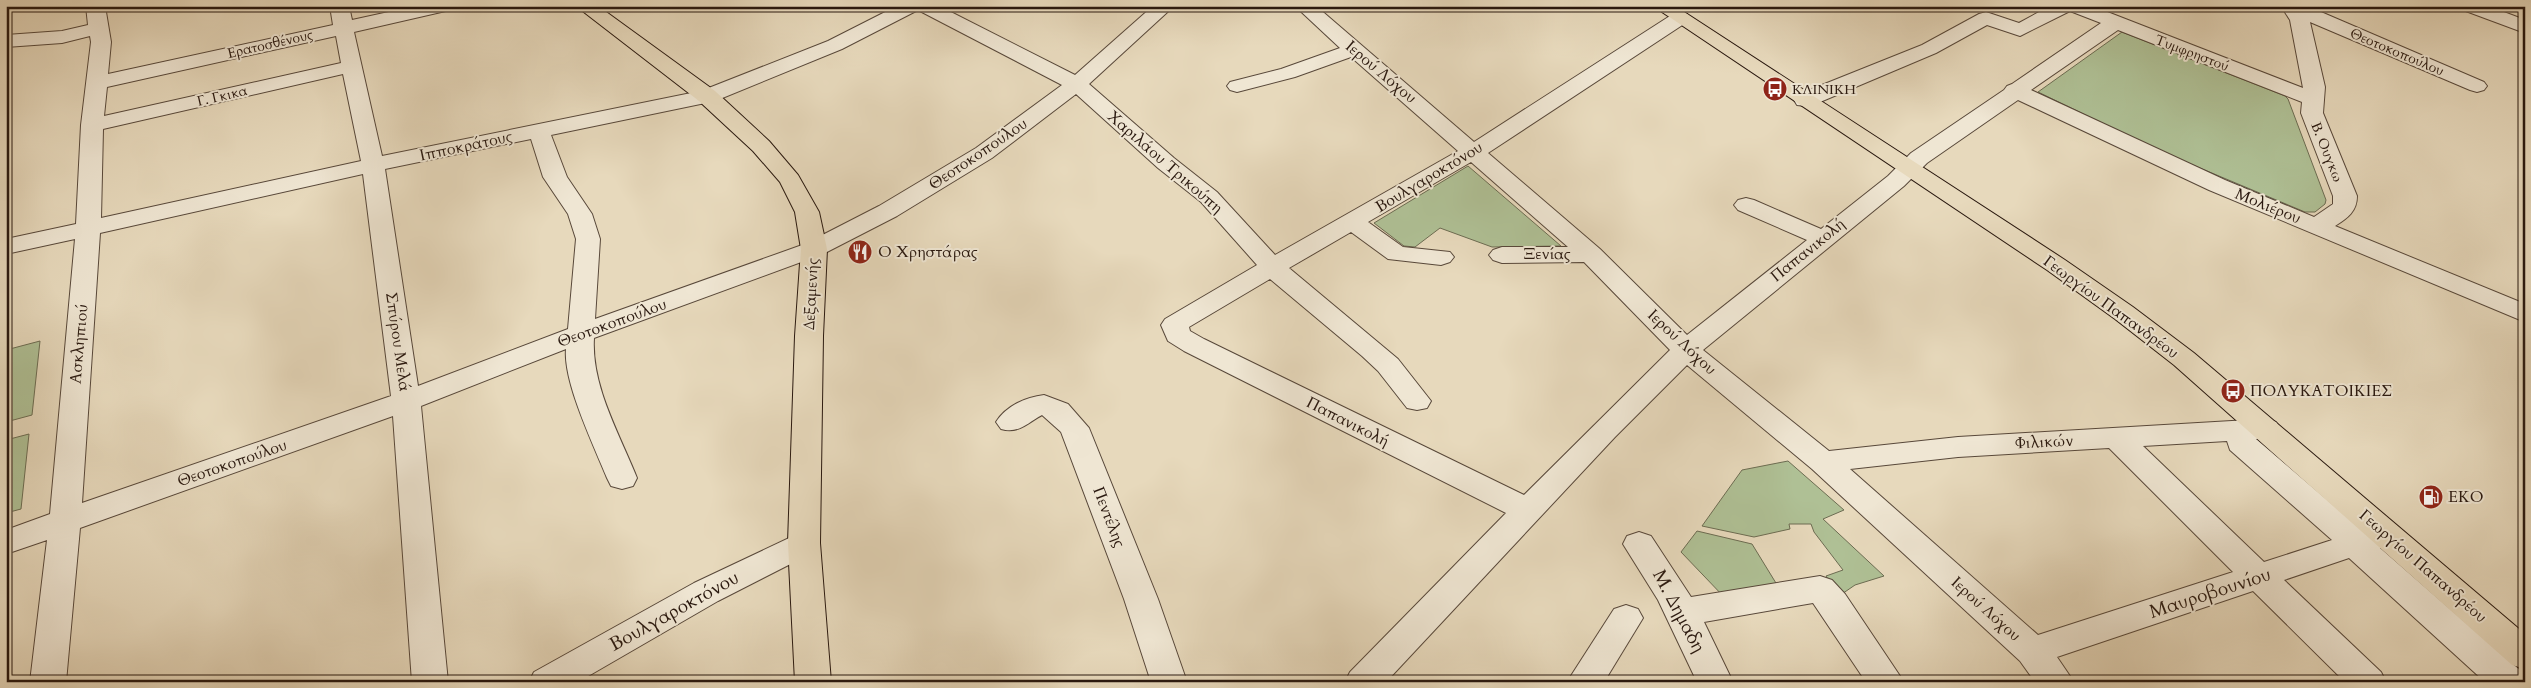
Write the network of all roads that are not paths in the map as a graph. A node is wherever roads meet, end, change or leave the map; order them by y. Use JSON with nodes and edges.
{"nodes":[{"id":1,"x":443,"y":6,"type":"edge"},
{"id":2,"x":585,"y":6,"type":"edge"},
{"id":3,"x":912,"y":6,"type":"edge"},
{"id":4,"x":924,"y":6,"type":"edge"},
{"id":5,"x":1164,"y":6,"type":"edge"},
{"id":6,"x":1304,"y":6,"type":"edge"},
{"id":7,"x":2064,"y":6,"type":"edge"},
{"id":8,"x":2074,"y":6,"type":"edge"},
{"id":9,"x":2470,"y":6,"type":"edge"},
{"id":10,"x":2291,"y":7,"type":"edge"},
{"id":11,"x":95,"y":11,"type":"edge"},
{"id":12,"x":1671,"y":12,"type":"edge"},
{"id":13,"x":342,"y":16,"type":"edge"},
{"id":14,"x":2115,"y":23,"type":"junction"},
{"id":15,"x":2525,"y":27,"type":"edge"},
{"id":16,"x":6,"y":41,"type":"edge"},
{"id":17,"x":1355,"y":49,"type":"junction"},
{"id":18,"x":353,"y":66,"type":"junction"},
{"id":19,"x":97,"y":82,"type":"junction"},
{"id":20,"x":1077,"y":84,"type":"junction"},
{"id":21,"x":1237,"y":86,"type":"dead end"},
{"id":22,"x":2477,"y":86,"type":"dead end"},
{"id":23,"x":2014,"y":90,"type":"junction"},
{"id":24,"x":707,"y":96,"type":"junction"},
{"id":25,"x":2311,"y":98,"type":"junction"},
{"id":26,"x":1805,"y":100,"type":"junction"},
{"id":27,"x":92,"y":125,"type":"junction"},
{"id":28,"x":539,"y":131,"type":"junction"},
{"id":29,"x":1475,"y":151,"type":"junction"},
{"id":30,"x":373,"y":165,"type":"junction"},
{"id":31,"x":1910,"y":169,"type":"junction"},
{"id":32,"x":1746,"y":205,"type":"dead end"},
{"id":33,"x":1352,"y":222,"type":"junction"},
{"id":34,"x":2316,"y":226,"type":"junction"},
{"id":35,"x":89,"y":229,"type":"junction"},
{"id":36,"x":1822,"y":238,"type":"junction"},
{"id":37,"x":6,"y":247,"type":"edge"},
{"id":38,"x":814,"y":249,"type":"junction"},
{"id":39,"x":1591,"y":254,"type":"junction"},
{"id":40,"x":1502,"y":255,"type":"dead end"},
{"id":41,"x":1441,"y":257,"type":"dead end"},
{"id":42,"x":1272,"y":267,"type":"junction"},
{"id":43,"x":2525,"y":314,"type":"edge"},
{"id":44,"x":1174,"y":328,"type":"joint"},
{"id":45,"x":582,"y":334,"type":"junction"},
{"id":46,"x":1686,"y":350,"type":"junction"},
{"id":47,"x":406,"y":401,"type":"junction"},
{"id":48,"x":1417,"y":402,"type":"dead end"},
{"id":49,"x":1011,"y":422,"type":"dead end"},
{"id":50,"x":2253,"y":436,"type":"junction"},
{"id":51,"x":2116,"y":438,"type":"junction"},
{"id":52,"x":1823,"y":462,"type":"junction"},
{"id":53,"x":622,"y":478,"type":"dead end"},
{"id":54,"x":1527,"y":510,"type":"junction"},
{"id":55,"x":65,"y":522,"type":"junction"},
{"id":56,"x":2366,"y":541,"type":"junction"},
{"id":57,"x":6,"y":542,"type":"edge"},
{"id":58,"x":804,"y":543,"type":"junction"},
{"id":59,"x":1639,"y":544,"type":"dead end"},
{"id":60,"x":2259,"y":578,"type":"junction"},
{"id":61,"x":1683,"y":612,"type":"junction"},
{"id":62,"x":1626,"y":618,"type":"dead end"},
{"id":63,"x":2032,"y":651,"type":"junction"},
{"id":64,"x":2525,"y":654,"type":"edge"},
{"id":65,"x":48,"y":682,"type":"edge"},
{"id":66,"x":430,"y":682,"type":"edge"},
{"id":67,"x":547,"y":682,"type":"edge"},
{"id":68,"x":813,"y":682,"type":"edge"},
{"id":69,"x":1170,"y":682,"type":"edge"},
{"id":70,"x":1363,"y":682,"type":"edge"},
{"id":71,"x":1585,"y":682,"type":"edge"},
{"id":72,"x":1715,"y":682,"type":"edge"},
{"id":73,"x":1886,"y":682,"type":"edge"},
{"id":74,"x":2056,"y":682,"type":"edge"},
{"id":75,"x":2368,"y":682,"type":"edge"},
{"id":76,"x":2509,"y":682,"type":"edge"}],
"edges":[{"from":1,"to":13,"type":"street","name":"Ερατοσθένους"},
{"from":2,"to":24,"type":"main road","name":"Δεξαμενής"},
{"from":3,"to":24,"type":"street","name":"Ιπποκράτους"},
{"from":4,"to":20,"type":"street","name":"Χαριλάου Τρικούπη"},
{"from":5,"to":20,"type":"street","name":"Θεοτοκοπούλου"},
{"from":6,"to":17,"type":"street","name":"Ιερού Λόχου"},
{"from":7,"to":26,"type":"street"},
{"from":8,"to":14,"type":"street","name":"Τυμφρηστού"},
{"from":9,"to":15,"type":"street"},
{"from":10,"to":22,"type":"street","name":"Θεοτοκοπούλου"},
{"from":10,"to":25,"type":"street","name":"Β. Ουγκω"},
{"from":11,"to":16,"type":"street"},
{"from":11,"to":19,"type":"street","name":"Ασκληπιού"},
{"from":12,"to":26,"type":"main road","name":"Γεωργίου Παπανδρέου"},
{"from":12,"to":29,"type":"street","name":"Βουλγαροκτόνου"},
{"from":13,"to":18,"type":"street","name":"Σπύρου Μελά"},
{"from":13,"to":19,"type":"street","name":"Ερατοσθένους"},
{"from":14,"to":23,"type":"street","name":"Παπανικολή"},
{"from":14,"to":25,"type":"street","name":"Τυμφρηστού"},
{"from":17,"to":21,"type":"street"},
{"from":17,"to":29,"type":"street","name":"Ιερού Λόχου"},
{"from":18,"to":27,"type":"street","name":"Γ. Γκικα"},
{"from":18,"to":30,"type":"street","name":"Σπύρου Μελά"},
{"from":19,"to":27,"type":"street","name":"Ασκληπιού"},
{"from":20,"to":38,"type":"street","name":"Θεοτοκοπούλου"},
{"from":20,"to":42,"type":"street","name":"Χαριλάου Τρικούπη"},
{"from":23,"to":31,"type":"street","name":"Παπανικολή"},
{"from":23,"to":34,"type":"street","name":"Μολιέρου"},
{"from":24,"to":28,"type":"street","name":"Ιπποκράτους"},
{"from":24,"to":38,"type":"main road","name":"Δεξαμενής"},
{"from":25,"to":34,"type":"street","name":"Β. Ουγκω"},
{"from":26,"to":31,"type":"main road","name":"Γεωργίου Παπανδρέου"},
{"from":27,"to":35,"type":"street","name":"Ασκληπιού"},
{"from":28,"to":30,"type":"street","name":"Ιπποκράτους"},
{"from":28,"to":45,"type":"street"},
{"from":29,"to":33,"type":"street","name":"Βουλγαροκτόνου"},
{"from":29,"to":39,"type":"street","name":"Ιερού Λόχου"},
{"from":30,"to":35,"type":"street","name":"Ιπποκράτους"},
{"from":30,"to":47,"type":"street","name":"Σπύρου Μελά"},
{"from":31,"to":36,"type":"street","name":"Παπανικολή"},
{"from":31,"to":50,"type":"main road","name":"Γεωργίου Παπανδρέου"},
{"from":32,"to":36,"type":"street"},
{"from":33,"to":41,"type":"street"},
{"from":33,"to":42,"type":"street","name":"Βουλγαροκτόνου"},
{"from":34,"to":43,"type":"street","name":"Μολιέρου"},
{"from":35,"to":37,"type":"street","name":"Ιπποκράτους"},
{"from":35,"to":55,"type":"street","name":"Ασκληπιού"},
{"from":36,"to":46,"type":"street","name":"Παπανικολή"},
{"from":38,"to":45,"type":"street","name":"Θεοτοκοπούλου"},
{"from":38,"to":58,"type":"main road","name":"Δεξαμενής"},
{"from":39,"to":40,"type":"street","name":"Ξενίας"},
{"from":39,"to":46,"type":"street","name":"Ιερού Λόχου"},
{"from":42,"to":44,"type":"street","name":"Βουλγαροκτόνου"},
{"from":42,"to":48,"type":"street","name":"Χαριλάου Τρικούπη"},
{"from":44,"to":54,"type":"street","name":"Παπανικολή"},
{"from":45,"to":47,"type":"street","name":"Θεοτοκοπούλου"},
{"from":45,"to":53,"type":"street"},
{"from":46,"to":52,"type":"street","name":"Ιερού Λόχου"},
{"from":46,"to":54,"type":"street","name":"Παπανικολή"},
{"from":47,"to":55,"type":"street","name":"Θεοτοκοπούλου"},
{"from":47,"to":66,"type":"street","name":"Σπύρου Μελά"},
{"from":49,"to":69,"type":"street","name":"Πεντέλης"},
{"from":50,"to":51,"type":"street","name":"Φιλικών"},
{"from":50,"to":56,"type":"street"},
{"from":51,"to":52,"type":"street","name":"Φιλικών"},
{"from":51,"to":60,"type":"street"},
{"from":52,"to":63,"type":"street","name":"Ιερού Λόχου"},
{"from":54,"to":70,"type":"street","name":"Παπανικολή"},
{"from":55,"to":57,"type":"street","name":"Θεοτοκοπούλου"},
{"from":55,"to":65,"type":"street","name":"Ασκληπιού"},
{"from":56,"to":60,"type":"street","name":"Μαυροβουνίου"},
{"from":56,"to":64,"type":"main road","name":"Γεωργίου Παπανδρέου"},
{"from":56,"to":76,"type":"street"},
{"from":58,"to":67,"type":"street","name":"Βουλγαροκτόνου"},
{"from":58,"to":68,"type":"main road","name":"Δεξαμενής"},
{"from":59,"to":61,"type":"street","name":"Μ. Δημαδη"},
{"from":60,"to":63,"type":"street","name":"Μαυροβουνίου"},
{"from":60,"to":75,"type":"street"},
{"from":61,"to":72,"type":"street","name":"Μ. Δημαδη"},
{"from":61,"to":73,"type":"street"},
{"from":62,"to":71,"type":"street"},
{"from":63,"to":74,"type":"street","name":"Ιερού Λόχου"}]}
